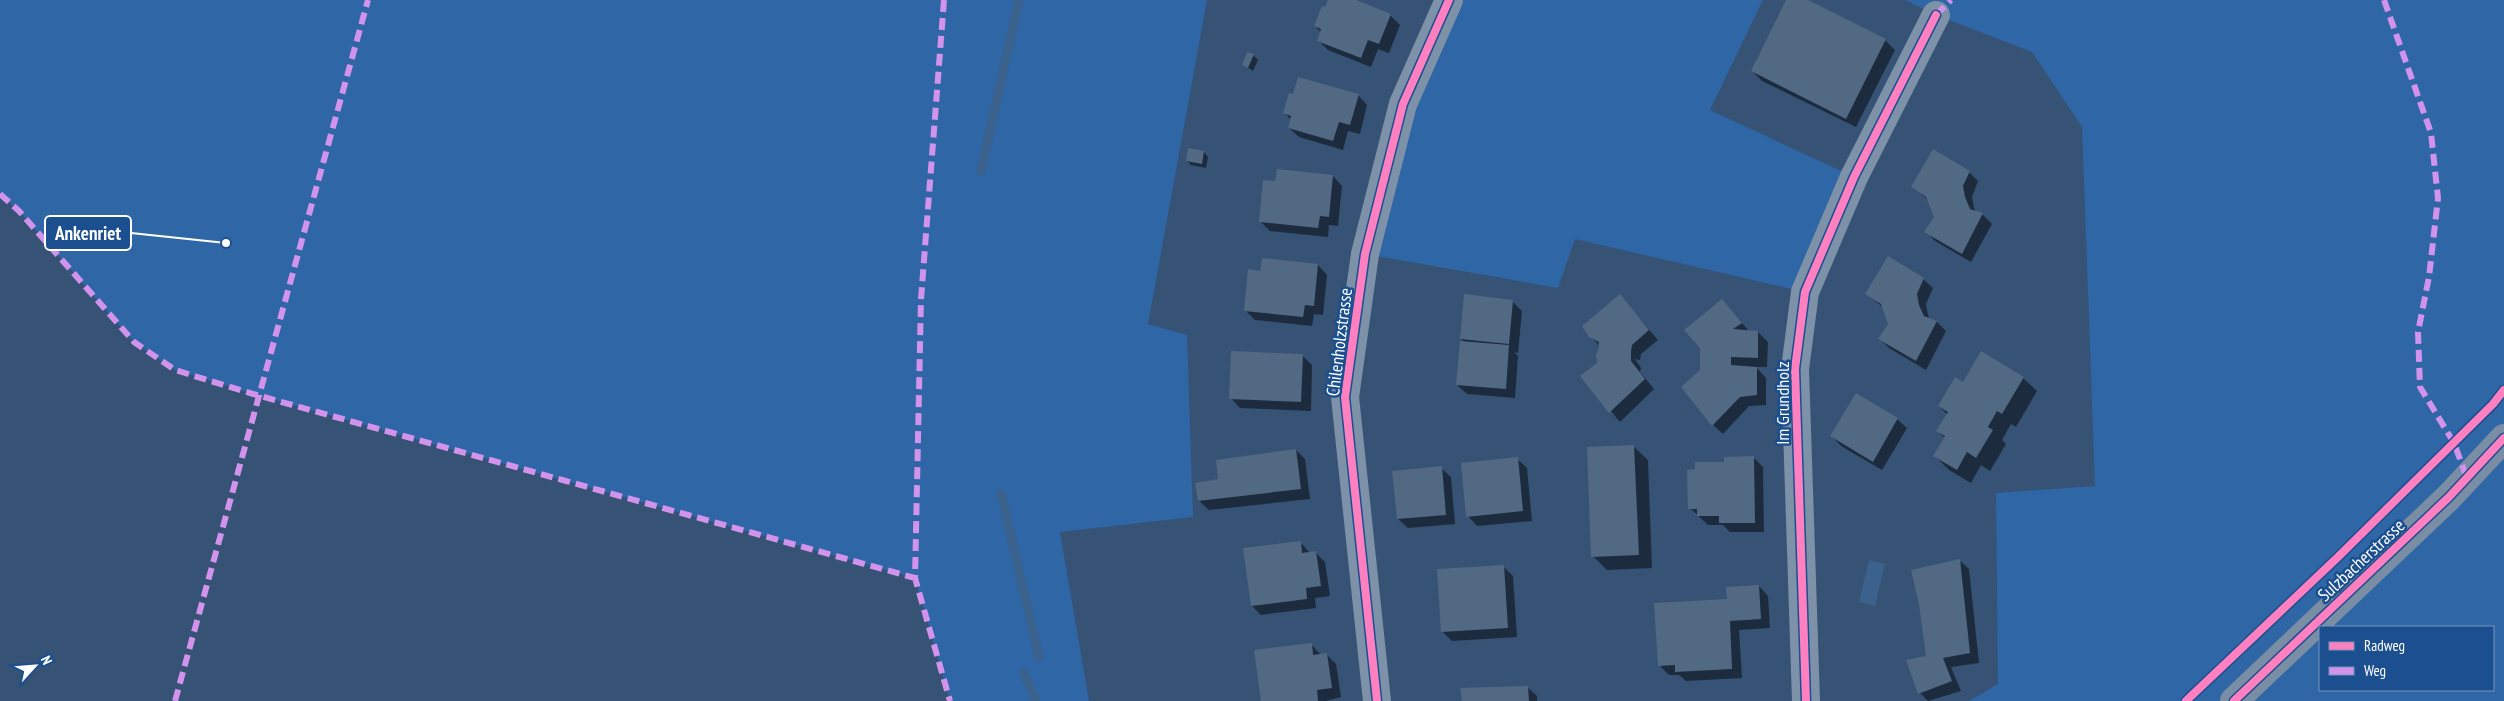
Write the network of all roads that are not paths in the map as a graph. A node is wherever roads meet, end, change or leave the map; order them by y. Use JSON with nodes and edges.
{"nodes":[{"id":1,"x":1449,"y":0,"type":"edge"},
{"id":2,"x":1936,"y":15,"type":"dead end"},
{"id":3,"x":2504,"y":438,"type":"edge"},
{"id":4,"x":1377,"y":701,"type":"edge"},
{"id":5,"x":1806,"y":701,"type":"edge"},
{"id":6,"x":2234,"y":701,"type":"edge"}],
"edges":[{"from":1,"to":4,"type":"street","name":"Chilenholzstrasse"},
{"from":2,"to":5,"type":"street","name":"Im Grundholz"},
{"from":3,"to":6,"type":"street","name":"Sulzbacherstrasse"}]}
